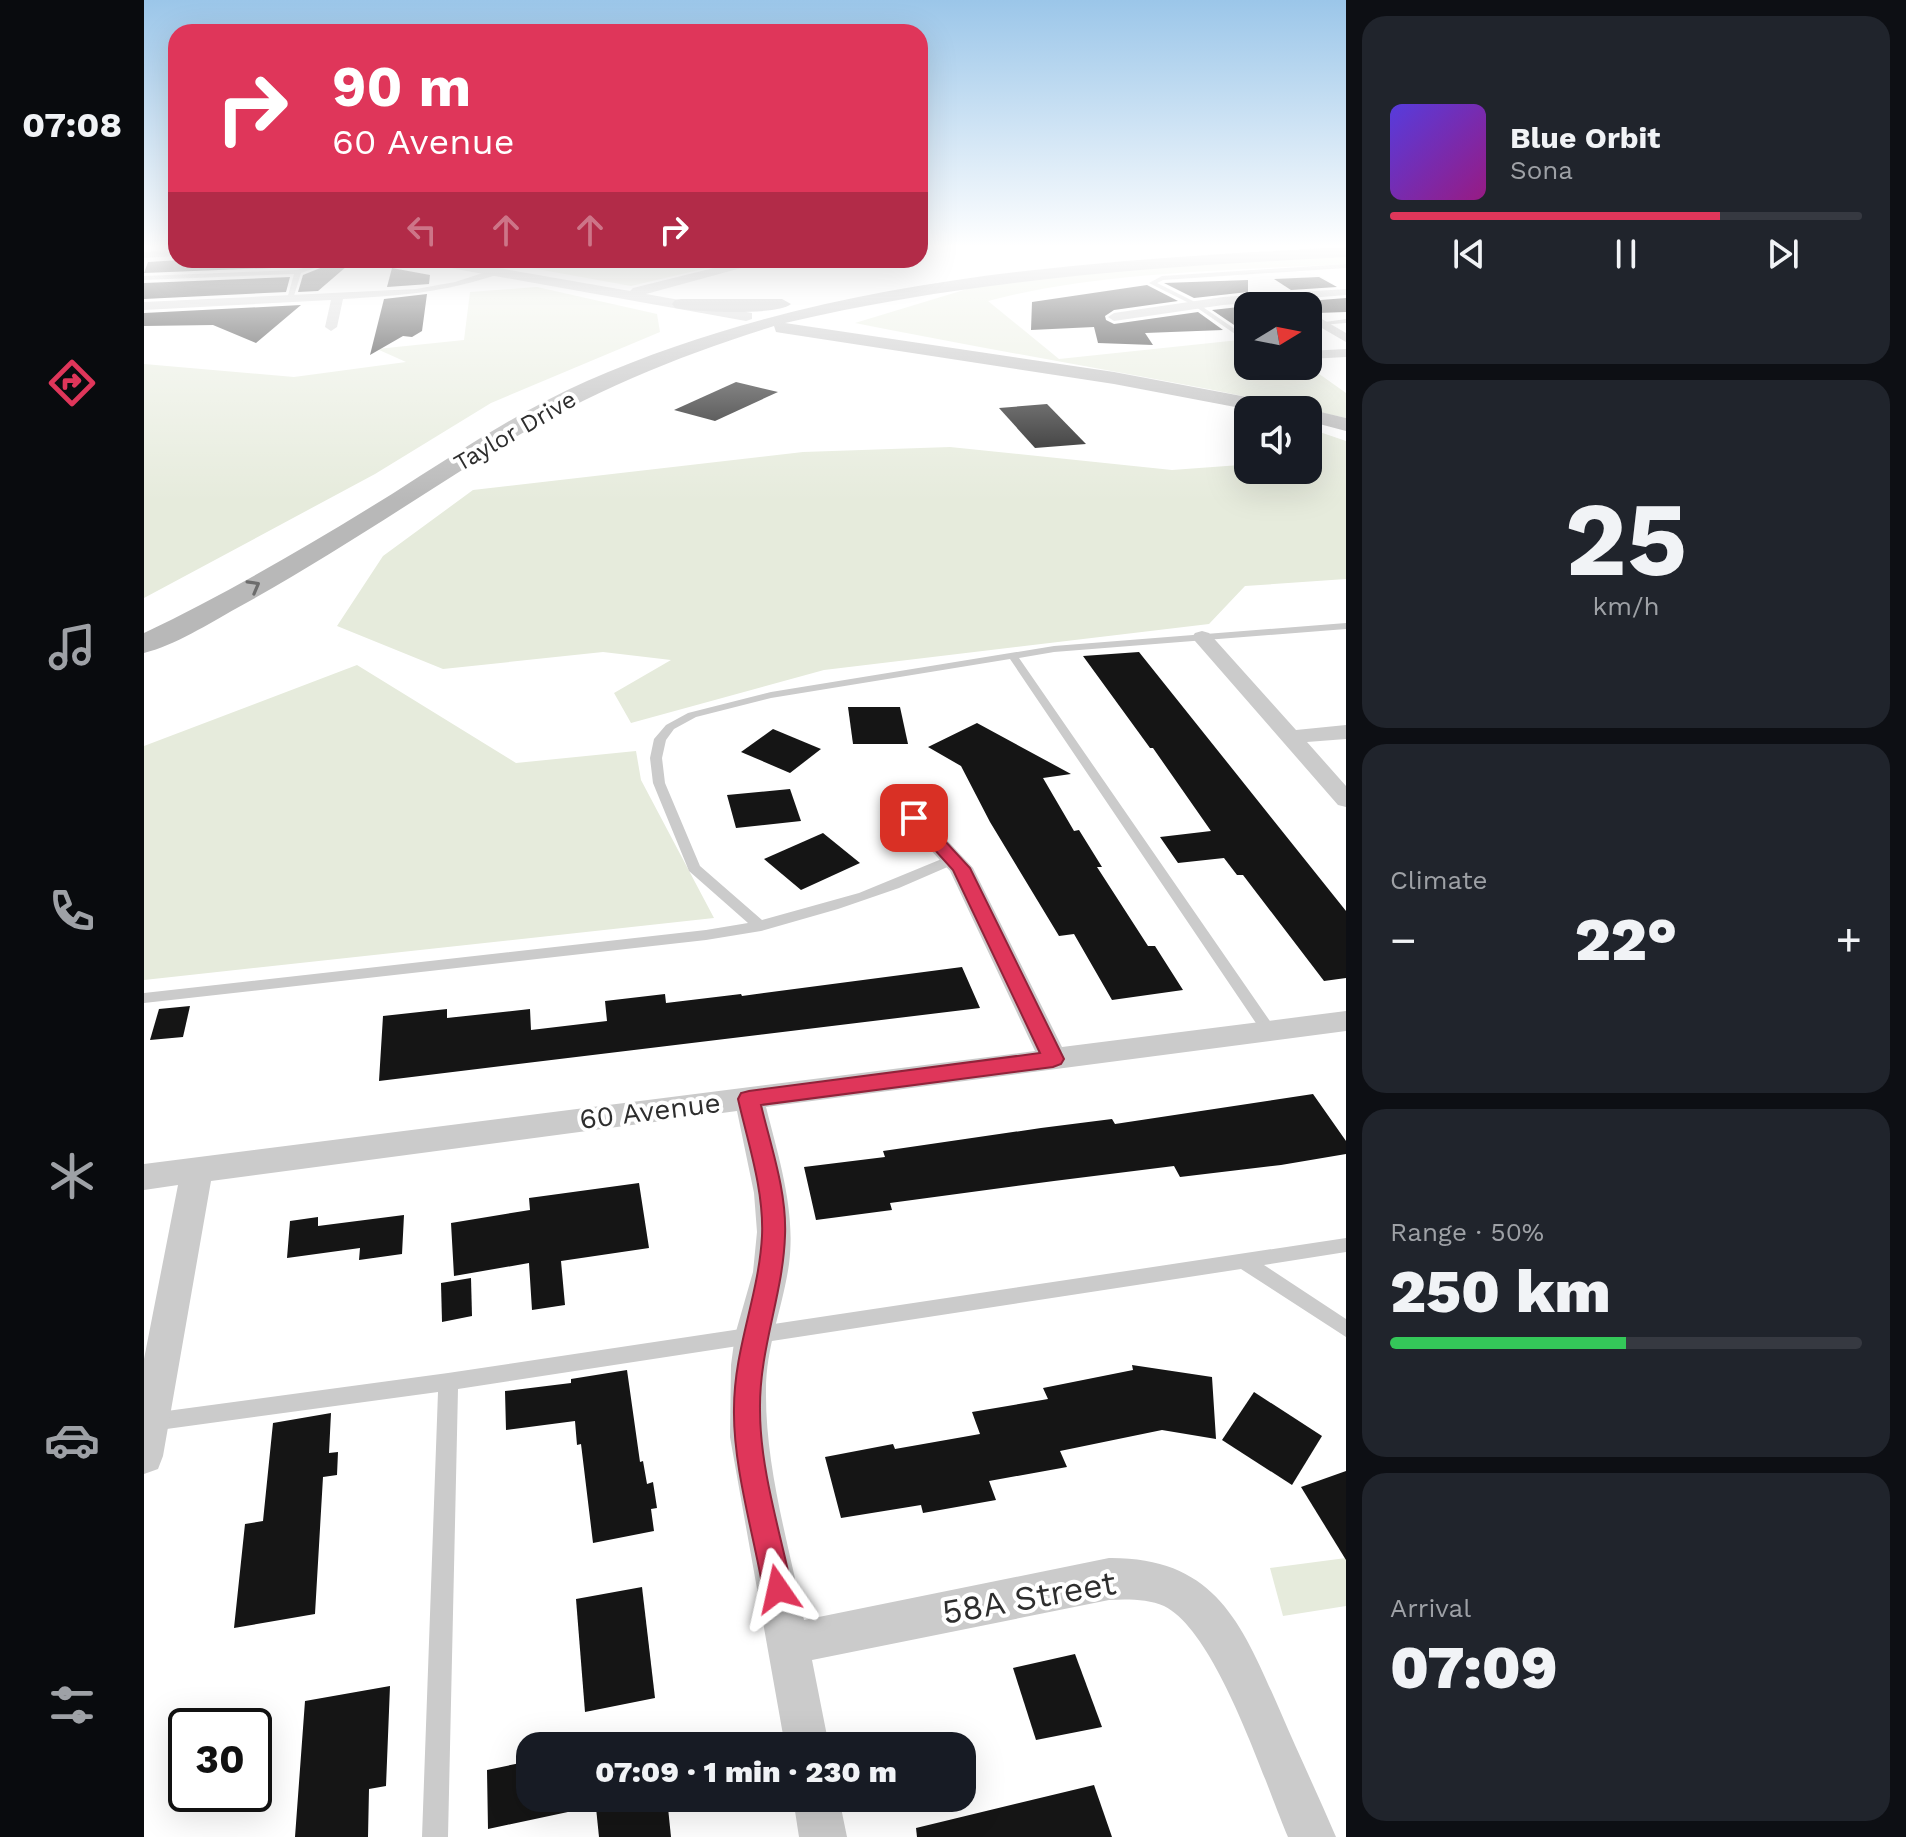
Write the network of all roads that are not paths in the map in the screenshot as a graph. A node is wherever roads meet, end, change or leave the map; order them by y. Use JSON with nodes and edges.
{"nodes":[{"id":1,"x":674,"y":330,"type":"edge"},
{"id":2,"x":675,"y":330,"type":"edge"},
{"id":3,"x":685,"y":330,"type":"edge"},
{"id":4,"x":803,"y":330,"type":"edge"},
{"id":5,"x":829,"y":330,"type":"edge"},
{"id":6,"x":852,"y":330,"type":"edge"},
{"id":7,"x":862,"y":334,"type":"junction"},
{"id":8,"x":839,"y":337,"type":"junction"},
{"id":9,"x":1346,"y":353,"type":"edge"},
{"id":10,"x":1322,"y":354,"type":"edge"},
{"id":11,"x":1004,"y":360,"type":"junction"},
{"id":12,"x":1234,"y":401,"type":"edge"},
{"id":13,"x":1322,"y":419,"type":"edge"},
{"id":14,"x":1346,"y":425,"type":"edge"},
{"id":15,"x":383,"y":483,"type":"dead end"},
{"id":16,"x":1346,"y":626,"type":"edge"},
{"id":17,"x":1202,"y":637,"type":"junction"},
{"id":18,"x":144,"y":644,"type":"edge"},
{"id":19,"x":1012,"y":655,"type":"junction"},
{"id":20,"x":1346,"y":732,"type":"edge"},
{"id":21,"x":1290,"y":737,"type":"junction"},
{"id":22,"x":894,"y":797,"type":"dead end"},
{"id":23,"x":1346,"y":800,"type":"edge"},
{"id":24,"x":954,"y":859,"type":"junction"},
{"id":25,"x":761,"y":926,"type":"junction"},
{"id":26,"x":144,"y":998,"type":"edge"},
{"id":27,"x":1346,"y":1021,"type":"edge"},
{"id":28,"x":1269,"y":1031,"type":"junction"},
{"id":29,"x":1053,"y":1059,"type":"junction"},
{"id":30,"x":749,"y":1099,"type":"junction"},
{"id":31,"x":197,"y":1170,"type":"junction"},
{"id":32,"x":144,"y":1177,"type":"edge"},
{"id":33,"x":1346,"y":1245,"type":"edge"},
{"id":34,"x":1245,"y":1262,"type":"junction"},
{"id":35,"x":1346,"y":1329,"type":"edge"},
{"id":36,"x":753,"y":1333,"type":"junction"},
{"id":37,"x":448,"y":1382,"type":"junction"},
{"id":38,"x":150,"y":1422,"type":"junction"},
{"id":39,"x":144,"y":1456,"type":"edge"},
{"id":40,"x":788,"y":1644,"type":"junction"},
{"id":41,"x":804,"y":1732,"type":"edge"},
{"id":42,"x":819,"y":1812,"type":"edge"},
{"id":43,"x":435,"y":1837,"type":"edge"},
{"id":44,"x":823,"y":1837,"type":"edge"},
{"id":45,"x":1312,"y":1837,"type":"edge"}],
"edges":[{"from":1,"to":15,"type":"main road","name":"Taylor Drive"},
{"from":18,"to":2,"type":"main road","name":"Taylor Drive","one_way":true},
{"from":3,"to":8,"type":"main road"},
{"from":4,"to":8,"type":"main road"},
{"from":5,"to":7,"type":"main road"},
{"from":6,"to":7,"type":"main road"},
{"from":7,"to":11,"type":"main road"},
{"from":8,"to":11,"type":"main road"},
{"from":9,"to":10,"type":"street"},
{"from":11,"to":12,"type":"main road"},
{"from":13,"to":14,"type":"main road"},
{"from":16,"to":17,"type":"lane"},
{"from":17,"to":19,"type":"lane"},
{"from":17,"to":21,"type":"street"},
{"from":19,"to":25,"type":"lane"},
{"from":19,"to":28,"type":"lane"},
{"from":20,"to":21,"type":"street"},
{"from":21,"to":23,"type":"street"},
{"from":22,"to":24,"type":"street"},
{"from":24,"to":25,"type":"lane"},
{"from":24,"to":29,"type":"street"},
{"from":25,"to":26,"type":"lane"},
{"from":27,"to":28,"type":"street","name":"60 Avenue"},
{"from":28,"to":29,"type":"street","name":"60 Avenue"},
{"from":29,"to":30,"type":"street","name":"60 Avenue"},
{"from":30,"to":31,"type":"street","name":"60 Avenue"},
{"from":30,"to":36,"type":"street"},
{"from":31,"to":32,"type":"street","name":"60 Avenue"},
{"from":31,"to":38,"type":"street"},
{"from":33,"to":34,"type":"lane"},
{"from":34,"to":35,"type":"lane"},
{"from":34,"to":36,"type":"lane"},
{"from":36,"to":37,"type":"lane"},
{"from":36,"to":40,"type":"street"},
{"from":37,"to":38,"type":"lane"},
{"from":37,"to":43,"type":"lane"},
{"from":38,"to":39,"type":"street"},
{"from":40,"to":41,"type":"street"},
{"from":40,"to":45,"type":"street","name":"58A Street"},
{"from":42,"to":44,"type":"street"}]}
